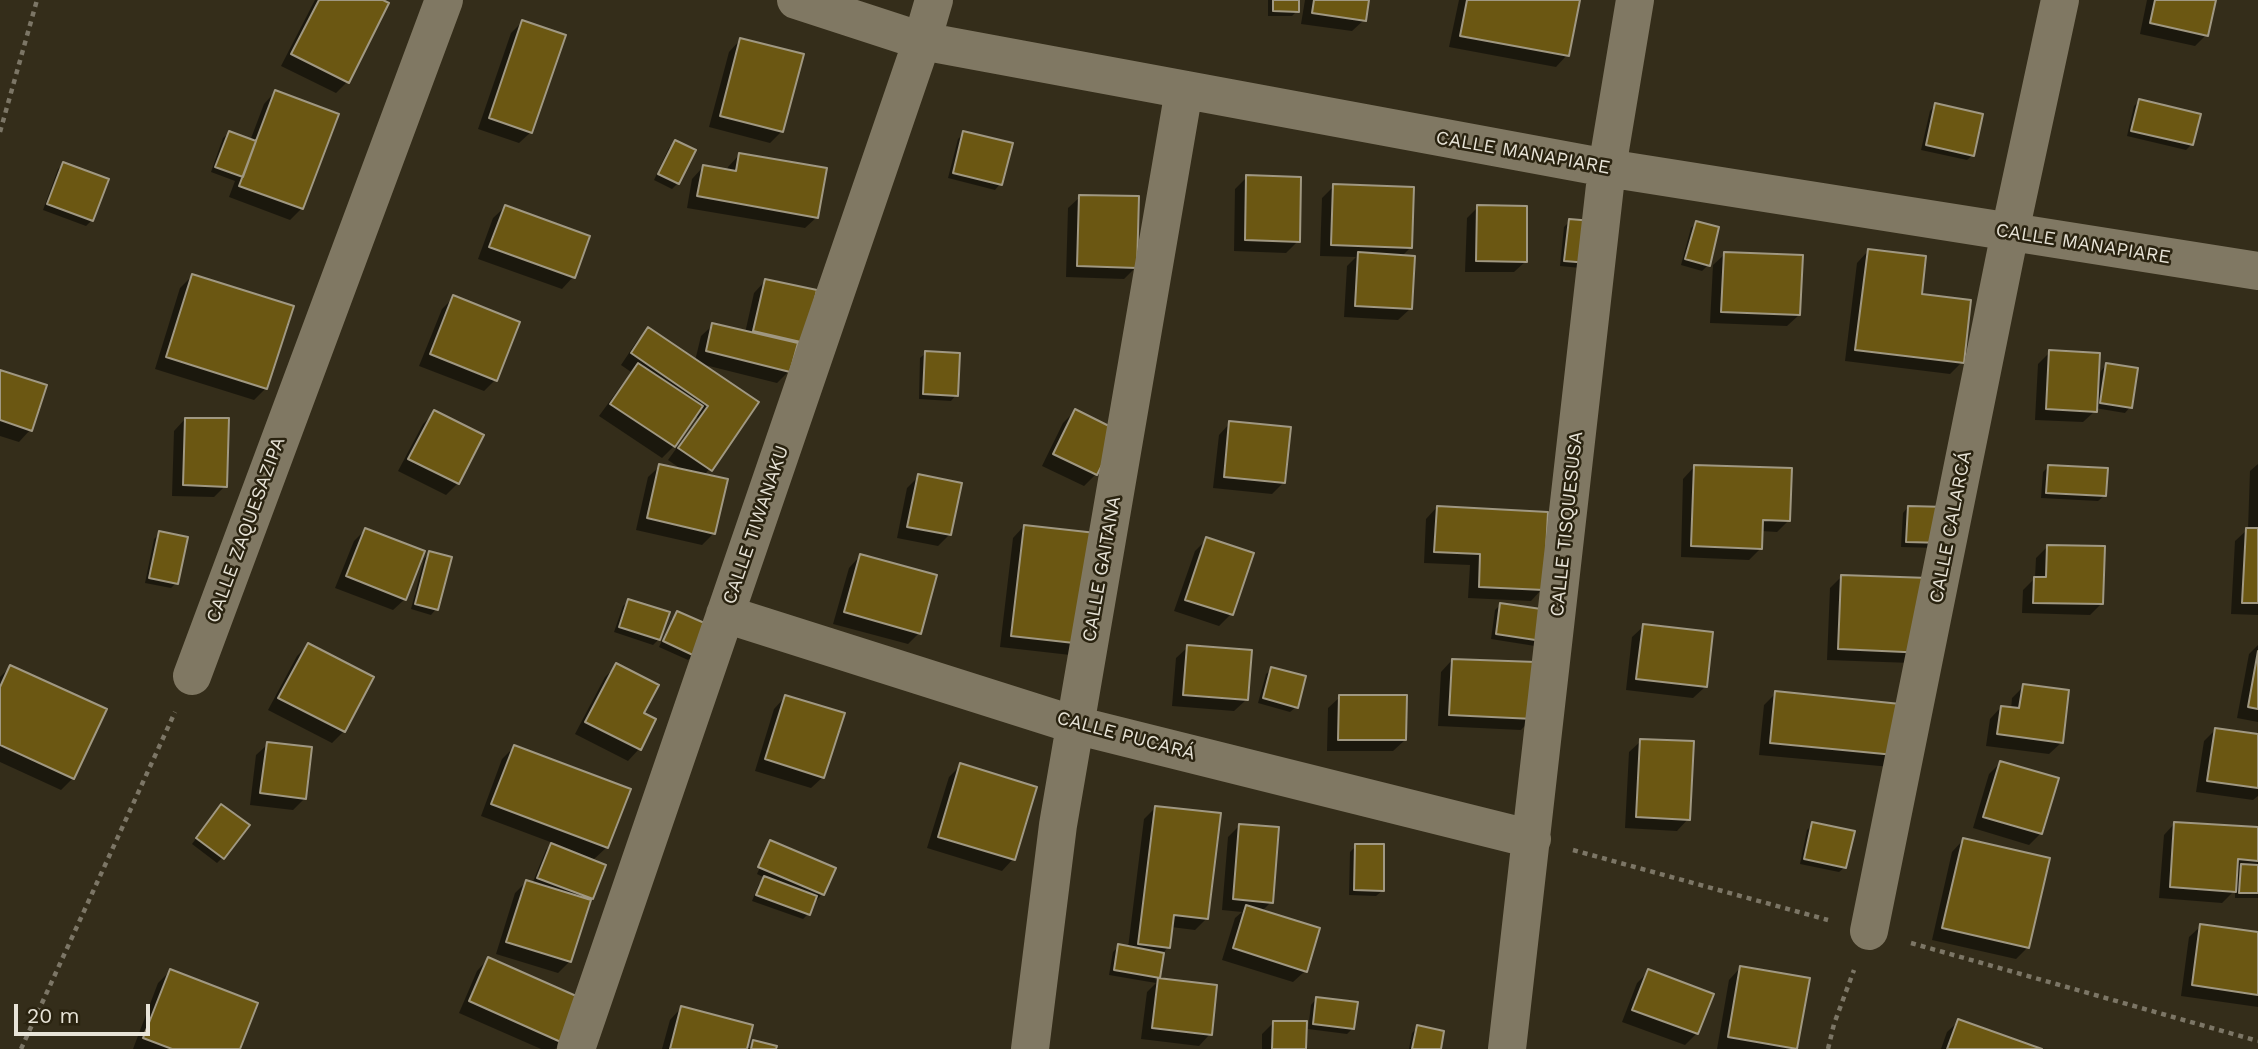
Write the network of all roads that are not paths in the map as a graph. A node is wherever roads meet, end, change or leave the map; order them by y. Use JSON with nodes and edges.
{"nodes":[{"id":1,"x":444,"y":0,"type":"edge"},
{"id":2,"x":796,"y":0,"type":"edge"},
{"id":3,"x":933,"y":0,"type":"edge"},
{"id":4,"x":1635,"y":0,"type":"edge"},
{"id":5,"x":2060,"y":0,"type":"edge"},
{"id":6,"x":922,"y":41,"type":"junction"},
{"id":7,"x":1184,"y":90,"type":"junction"},
{"id":8,"x":1608,"y":168,"type":"junction"},
{"id":9,"x":2010,"y":232,"type":"junction"},
{"id":10,"x":2258,"y":271,"type":"edge"},
{"id":11,"x":725,"y":614,"type":"junction"},
{"id":12,"x":191,"y":676,"type":"road end"},
{"id":13,"x":1074,"y":724,"type":"junction"},
{"id":14,"x":1532,"y":839,"type":"junction"},
{"id":15,"x":1869,"y":931,"type":"road end"},
{"id":16,"x":576,"y":1049,"type":"edge"},
{"id":17,"x":1030,"y":1049,"type":"edge"},
{"id":18,"x":1507,"y":1049,"type":"edge"}],
"edges":[{"from":1,"to":12,"type":"street","name":"CALLE ZAQUESAZIPA"},
{"from":2,"to":6,"type":"street","name":"CALLE MANAPIARE"},
{"from":3,"to":6,"type":"street","name":"CALLE TIWANAKU"},
{"from":4,"to":8,"type":"street","name":"CALLE TISQUESUSA"},
{"from":5,"to":9,"type":"street","name":"CALLE CALARCÁ"},
{"from":6,"to":7,"type":"street","name":"CALLE MANAPIARE"},
{"from":6,"to":11,"type":"street","name":"CALLE TIWANAKU"},
{"from":7,"to":8,"type":"street","name":"CALLE MANAPIARE"},
{"from":7,"to":13,"type":"street","name":"CALLE GAITANA"},
{"from":8,"to":9,"type":"street","name":"CALLE MANAPIARE"},
{"from":8,"to":14,"type":"street","name":"CALLE TISQUESUSA"},
{"from":9,"to":10,"type":"street","name":"CALLE MANAPIARE"},
{"from":9,"to":15,"type":"street","name":"CALLE CALARCÁ"},
{"from":11,"to":13,"type":"street","name":"CALLE PUCARÁ"},
{"from":11,"to":16,"type":"street","name":"CALLE TIWANAKU"},
{"from":13,"to":14,"type":"street","name":"CALLE PUCARÁ"},
{"from":13,"to":17,"type":"street","name":"CALLE GAITANA"},
{"from":14,"to":18,"type":"street","name":"CALLE TISQUESUSA"}]}
